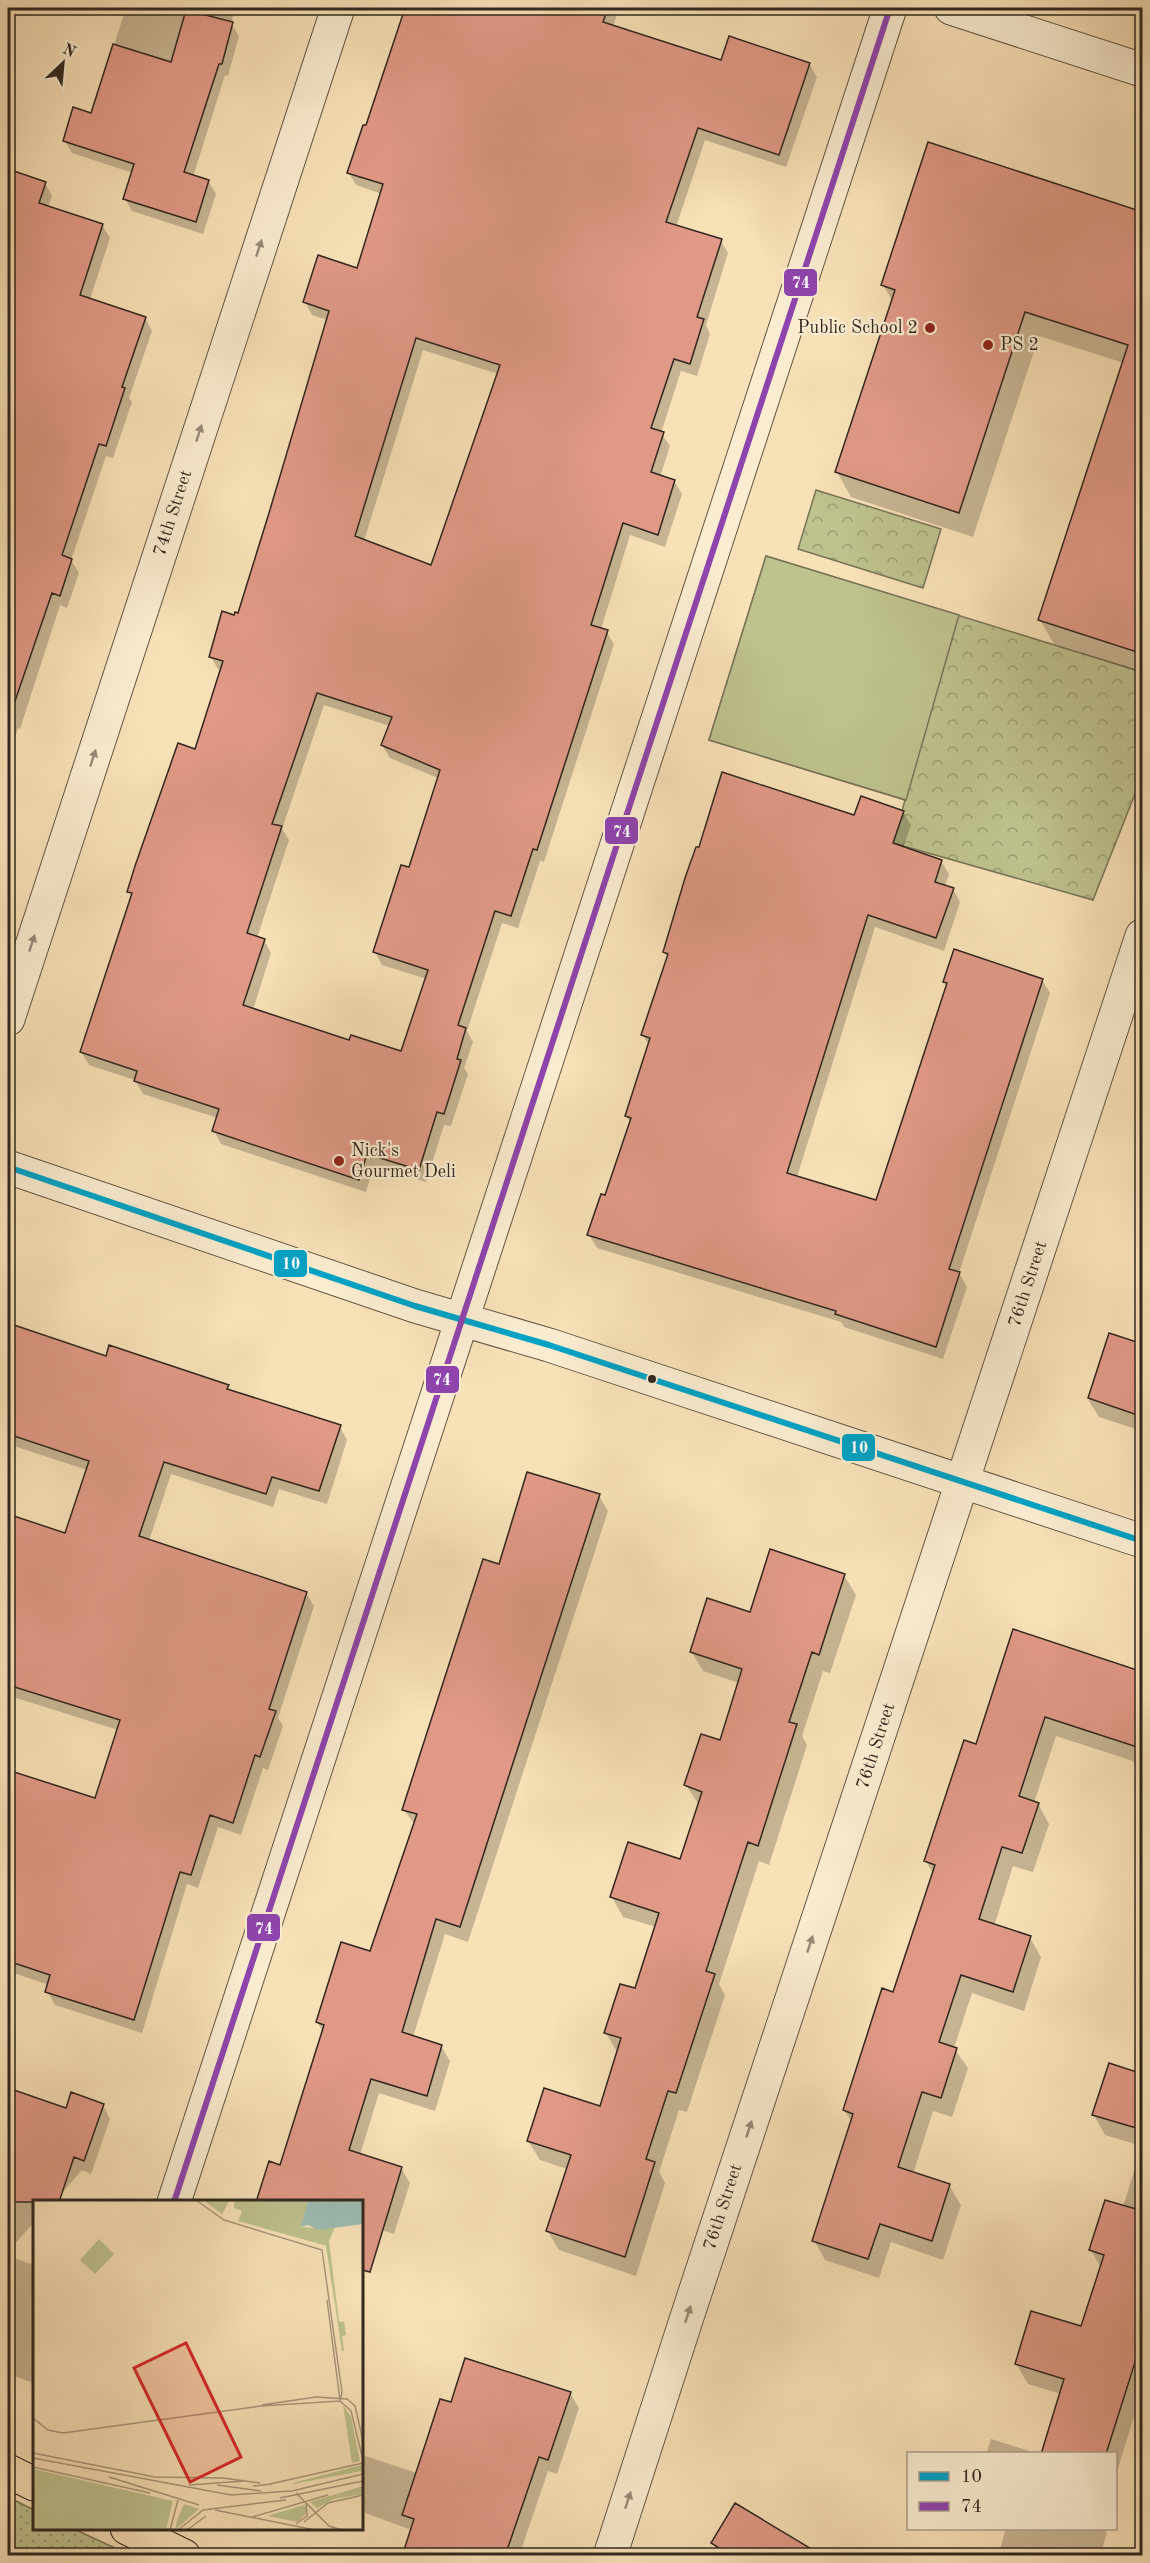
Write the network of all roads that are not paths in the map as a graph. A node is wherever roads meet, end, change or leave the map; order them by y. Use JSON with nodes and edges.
{"nodes":[{"id":1,"x":338,"y":8,"type":"edge"},
{"id":2,"x":890,"y":8,"type":"edge"},
{"id":3,"x":951,"y":8,"type":"edge"},
{"id":4,"x":1143,"y":70,"type":"edge"},
{"id":5,"x":1143,"y":936,"type":"edge"},
{"id":6,"x":8,"y":1019,"type":"edge"},
{"id":7,"x":8,"y":1167,"type":"edge"},
{"id":8,"x":462,"y":1318,"type":"junction"},
{"id":9,"x":963,"y":1481,"type":"junction"},
{"id":10,"x":1143,"y":1541,"type":"edge"},
{"id":11,"x":175,"y":2200,"type":"edge"},
{"id":12,"x":8,"y":2471,"type":"edge"},
{"id":13,"x":33,"y":2484,"type":"edge"},
{"id":14,"x":130,"y":2530,"type":"edge"},
{"id":15,"x":184,"y":2556,"type":"edge"},
{"id":16,"x":610,"y":2556,"type":"edge"}],
"edges":[{"from":6,"to":1,"type":"street","name":"74th Street","one_way":true},
{"from":2,"to":8,"type":"street"},
{"from":3,"to":4,"type":"street"},
{"from":5,"to":9,"type":"street","name":"76th Street"},
{"from":7,"to":8,"type":"street"},
{"from":8,"to":9,"type":"street"},
{"from":8,"to":11,"type":"street"},
{"from":9,"to":10,"type":"street"},
{"from":16,"to":9,"type":"street","name":"76th Street","one_way":true},
{"from":12,"to":13,"type":"main road"},
{"from":14,"to":15,"type":"main road"}]}
